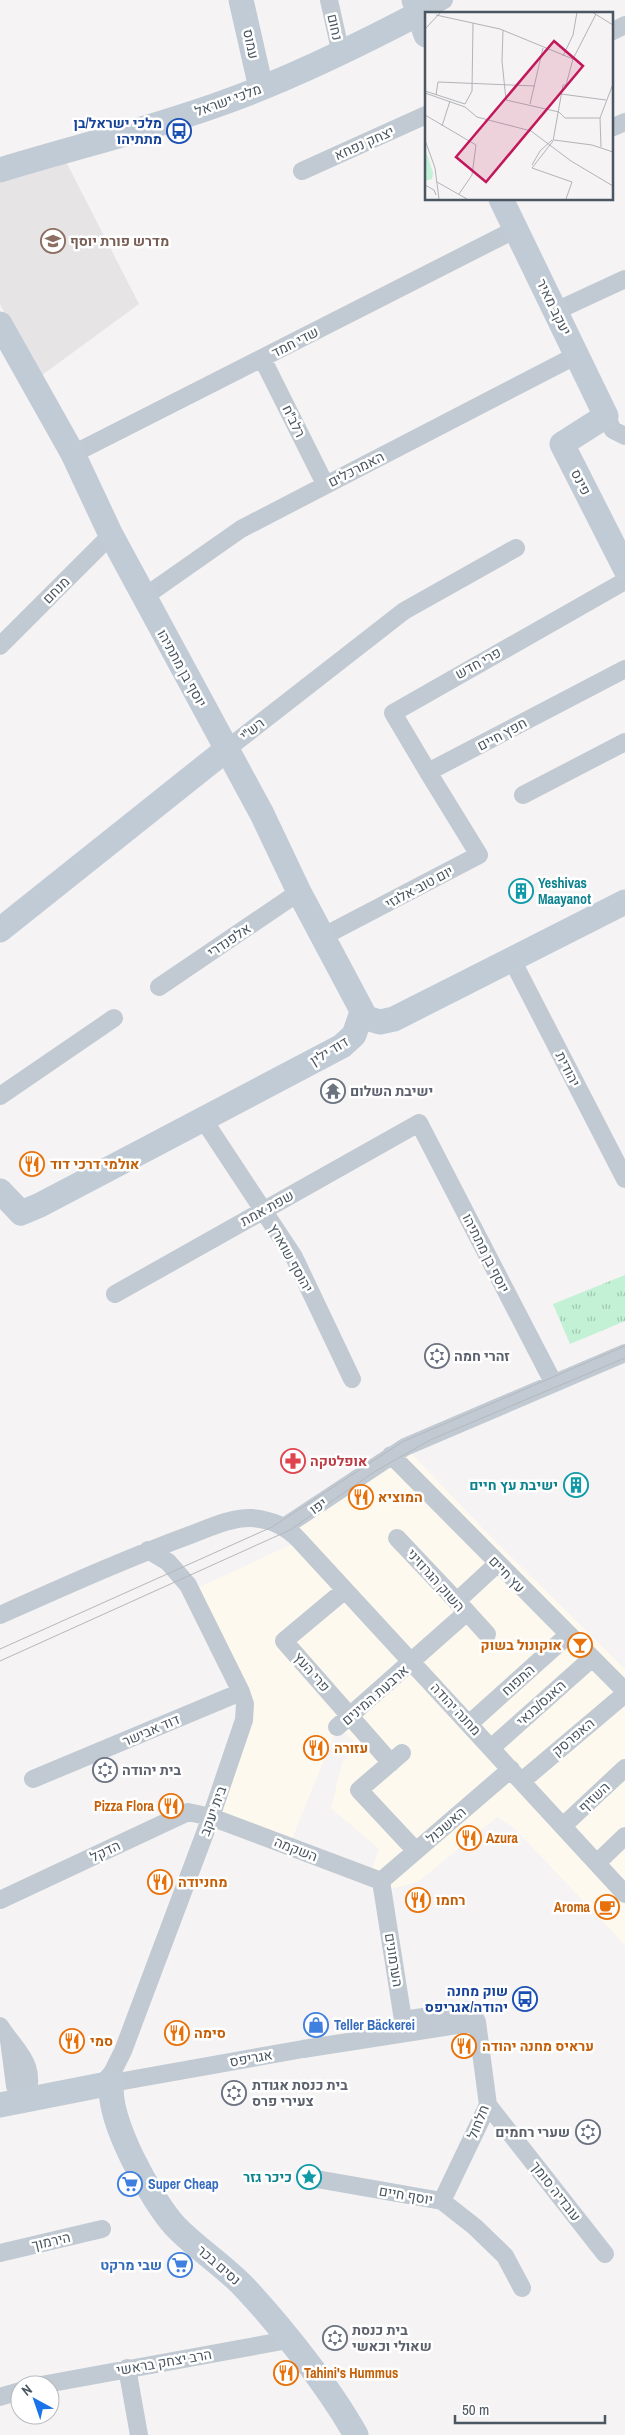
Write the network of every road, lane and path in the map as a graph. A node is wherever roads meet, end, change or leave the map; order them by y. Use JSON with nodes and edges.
{"nodes":[{"id":1,"x":241,"y":0,"type":"edge"},
{"id":2,"x":329,"y":0,"type":"edge"},
{"id":3,"x":444,"y":0,"type":"edge"},
{"id":4,"x":425,"y":12,"type":"edge"},
{"id":5,"x":419,"y":16,"type":"edge"},
{"id":6,"x":625,"y":26,"type":"edge"},
{"id":7,"x":612,"y":32,"type":"edge"},
{"id":8,"x":341,"y":54,"type":"junction"},
{"id":9,"x":261,"y":88,"type":"junction"},
{"id":10,"x":425,"y":115,"type":"edge"},
{"id":11,"x":625,"y":122,"type":"edge"},
{"id":12,"x":612,"y":128,"type":"edge"},
{"id":13,"x":0,"y":170,"type":"edge"},
{"id":14,"x":302,"y":171,"type":"dead end"},
{"id":15,"x":502,"y":200,"type":"edge"},
{"id":16,"x":516,"y":229,"type":"junction"},
{"id":17,"x":625,"y":279,"type":"edge"},
{"id":18,"x":556,"y":311,"type":"junction"},
{"id":19,"x":3,"y":340,"type":"edge"},
{"id":20,"x":577,"y":355,"type":"junction"},
{"id":21,"x":262,"y":358,"type":"junction"},
{"id":22,"x":606,"y":416,"type":"junction"},
{"id":23,"x":625,"y":436,"type":"edge"},
{"id":24,"x":73,"y":454,"type":"junction"},
{"id":25,"x":325,"y":484,"type":"junction"},
{"id":26,"x":111,"y":535,"type":"junction"},
{"id":27,"x":516,"y":548,"type":"dead end"},
{"id":28,"x":625,"y":568,"type":"edge"},
{"id":29,"x":625,"y":581,"type":"edge"},
{"id":30,"x":144,"y":597,"type":"junction"},
{"id":31,"x":0,"y":646,"type":"edge"},
{"id":32,"x":625,"y":669,"type":"edge"},
{"id":33,"x":625,"y":742,"type":"edge"},
{"id":34,"x":226,"y":749,"type":"junction"},
{"id":35,"x":428,"y":772,"type":"junction"},
{"id":36,"x":523,"y":795,"type":"dead end"},
{"id":37,"x":299,"y":892,"type":"junction"},
{"id":38,"x":625,"y":902,"type":"edge"},
{"id":39,"x":0,"y":930,"type":"edge"},
{"id":40,"x":322,"y":937,"type":"junction"},
{"id":41,"x":511,"y":958,"type":"junction"},
{"id":42,"x":159,"y":988,"type":"dead end"},
{"id":43,"x":362,"y":1012,"type":"junction"},
{"id":44,"x":114,"y":1018,"type":"dead end"},
{"id":45,"x":0,"y":1096,"type":"edge"},
{"id":46,"x":203,"y":1119,"type":"junction"},
{"id":47,"x":419,"y":1123,"type":"joint"},
{"id":48,"x":625,"y":1179,"type":"edge"},
{"id":49,"x":0,"y":1191,"type":"edge"},
{"id":50,"x":264,"y":1210,"type":"junction"},
{"id":51,"x":115,"y":1294,"type":"dead end"},
{"id":52,"x":625,"y":1352,"type":"edge"},
{"id":53,"x":352,"y":1380,"type":"dead end"},
{"id":54,"x":553,"y":1382,"type":"junction"},
{"id":55,"x":391,"y":1455,"type":"junction"},
{"id":56,"x":284,"y":1527,"type":"junction"},
{"id":57,"x":397,"y":1538,"type":"dead end"},
{"id":58,"x":148,"y":1550,"type":"junction"},
{"id":59,"x":497,"y":1564,"type":"junction"},
{"id":60,"x":345,"y":1590,"type":"junction"},
{"id":61,"x":462,"y":1607,"type":"junction"},
{"id":62,"x":0,"y":1616,"type":"edge"},
{"id":63,"x":487,"y":1634,"type":"dead end"},
{"id":64,"x":568,"y":1635,"type":"junction"},
{"id":65,"x":591,"y":1659,"type":"junction"},
{"id":66,"x":412,"y":1662,"type":"junction"},
{"id":67,"x":241,"y":1692,"type":"junction"},
{"id":68,"x":625,"y":1692,"type":"edge"},
{"id":69,"x":344,"y":1722,"type":"junction"},
{"id":70,"x":469,"y":1724,"type":"junction"},
{"id":71,"x":491,"y":1748,"type":"junction"},
{"id":72,"x":625,"y":1768,"type":"edge"},
{"id":73,"x":516,"y":1775,"type":"junction"},
{"id":74,"x":33,"y":1779,"type":"dead end"},
{"id":75,"x":211,"y":1817,"type":"junction"},
{"id":76,"x":563,"y":1826,"type":"junction"},
{"id":77,"x":625,"y":1836,"type":"edge"},
{"id":78,"x":416,"y":1851,"type":"junction"},
{"id":79,"x":597,"y":1862,"type":"junction"},
{"id":80,"x":381,"y":1881,"type":"junction"},
{"id":81,"x":625,"y":1894,"type":"edge"},
{"id":82,"x":0,"y":1900,"type":"edge"},
{"id":83,"x":474,"y":2016,"type":"joint"},
{"id":84,"x":399,"y":2027,"type":"junction"},
{"id":85,"x":4,"y":2033,"type":"edge"},
{"id":86,"x":110,"y":2078,"type":"junction"},
{"id":87,"x":18,"y":2089,"type":"edge"},
{"id":88,"x":0,"y":2105,"type":"edge"},
{"id":89,"x":488,"y":2105,"type":"junction"},
{"id":90,"x":311,"y":2178,"type":"dead end"},
{"id":91,"x":442,"y":2201,"type":"junction"},
{"id":92,"x":102,"y":2229,"type":"dead end"},
{"id":93,"x":0,"y":2253,"type":"edge"},
{"id":94,"x":605,"y":2254,"type":"dead end"},
{"id":95,"x":522,"y":2288,"type":"dead end"},
{"id":96,"x":288,"y":2340,"type":"junction"},
{"id":97,"x":127,"y":2368,"type":"junction"},
{"id":98,"x":60,"y":2381,"type":"edge"},
{"id":99,"x":139,"y":2435,"type":"edge"},
{"id":100,"x":356,"y":2435,"type":"edge"}],
"edges":[{"from":1,"to":9,"type":"street","name":"עמוס"},
{"from":2,"to":8,"type":"street","name":"נחום"},
{"from":3,"to":4,"type":"street","name":"מלכי ישראל"},
{"from":5,"to":8,"type":"street","name":"מלכי ישראל"},
{"from":6,"to":7,"type":"street"},
{"from":8,"to":9,"type":"street","name":"מלכי ישראל"},
{"from":9,"to":13,"type":"street","name":"מלכי ישראל"},
{"from":10,"to":14,"type":"street","name":"יצחק נפחא"},
{"from":11,"to":12,"type":"street"},
{"from":15,"to":16,"type":"street","name":"יעקב מאיר"},
{"from":16,"to":18,"type":"street","name":"יעקב מאיר"},
{"from":16,"to":21,"type":"street","name":"שדי חמד"},
{"from":17,"to":18,"type":"street"},
{"from":18,"to":20,"type":"street","name":"יעקב מאיר"},
{"from":19,"to":24,"type":"street","name":"יוסף בן מתתיהו"},
{"from":20,"to":22,"type":"street","name":"יעקב מאיר"},
{"from":20,"to":25,"type":"street","name":"האמרכלים"},
{"from":21,"to":24,"type":"street","name":"שדי חמד"},
{"from":21,"to":25,"type":"street","name":"רלב\"ח"},
{"from":22,"to":23,"type":"street"},
{"from":22,"to":28,"type":"street","name":"פינס"},
{"from":24,"to":26,"type":"street","name":"יוסף בן מתתיהו"},
{"from":25,"to":30,"type":"street","name":"האמרכלים"},
{"from":26,"to":30,"type":"street","name":"יוסף בן מתתיהו"},
{"from":26,"to":31,"type":"street","name":"מנחם"},
{"from":27,"to":34,"type":"street","name":"רש\"י"},
{"from":29,"to":35,"type":"street","name":"פרי חדש"},
{"from":30,"to":34,"type":"street","name":"יוסף בן מתתיהו"},
{"from":32,"to":35,"type":"street","name":"חפץ חיים"},
{"from":33,"to":36,"type":"street"},
{"from":34,"to":37,"type":"street","name":"יוסף בן מתתיהו"},
{"from":34,"to":39,"type":"street","name":"רש\"י"},
{"from":35,"to":40,"type":"street","name":"יום טוב אלגזי"},
{"from":37,"to":40,"type":"street","name":"יוסף בן מתתיהו"},
{"from":37,"to":42,"type":"street","name":"אלפנדרי"},
{"from":38,"to":41,"type":"street"},
{"from":40,"to":43,"type":"street","name":"יוסף בן מתתיהו"},
{"from":41,"to":43,"type":"street"},
{"from":41,"to":48,"type":"street","name":"יהודית"},
{"from":43,"to":46,"type":"street","name":"דוד ילין"},
{"from":44,"to":45,"type":"street"},
{"from":46,"to":49,"type":"street","name":"דוד ילין"},
{"from":46,"to":50,"type":"street","name":"יהוסף שוארץ"},
{"from":47,"to":50,"type":"street","name":"שפת אמת"},
{"from":47,"to":54,"type":"street","name":"יוסף בן מתתיהו"},
{"from":50,"to":51,"type":"street","name":"שפת אמת"},
{"from":50,"to":53,"type":"street","name":"יהוסף שוארץ"},
{"from":52,"to":54,"type":"street","name":"יפו"},
{"from":54,"to":55,"type":"street","name":"יפו"},
{"from":55,"to":56,"type":"street","name":"יפו"},
{"from":55,"to":59,"type":"street","name":"עץ חיים"},
{"from":56,"to":58,"type":"street"},
{"from":56,"to":60,"type":"street","name":"מחנה יהודה"},
{"from":57,"to":61,"type":"street","name":"השוק הגרוזיני"},
{"from":58,"to":62,"type":"street"},
{"from":58,"to":67,"type":"street","name":"בית יעקב"},
{"from":59,"to":61,"type":"street"},
{"from":59,"to":64,"type":"street","name":"עץ חיים"},
{"from":60,"to":66,"type":"street","name":"מחנה יהודה"},
{"from":60,"to":69,"type":"street","name":"פרי העץ"},
{"from":61,"to":63,"type":"street"},
{"from":61,"to":66,"type":"street","name":"השוק הגרוזיני"},
{"from":64,"to":65,"type":"street","name":"עץ חיים"},
{"from":64,"to":70,"type":"street","name":"התפוח"},
{"from":65,"to":68,"type":"street","name":"עץ חיים"},
{"from":65,"to":71,"type":"street","name":"האגס/בנאי"},
{"from":66,"to":69,"type":"street","name":"ארבעת המינים"},
{"from":66,"to":70,"type":"street","name":"מחנה יהודה"},
{"from":67,"to":74,"type":"street","name":"דוד אבישר"},
{"from":67,"to":75,"type":"street","name":"בית יעקב"},
{"from":68,"to":73,"type":"street","name":"האפרסק"},
{"from":69,"to":78,"type":"street","name":"פרי העץ"},
{"from":70,"to":71,"type":"street","name":"מחנה יהודה"},
{"from":71,"to":73,"type":"street","name":"מחנה יהודה"},
{"from":72,"to":76,"type":"street","name":"השזיף"},
{"from":73,"to":76,"type":"street","name":"מחנה יהודה"},
{"from":73,"to":78,"type":"street","name":"האשכול"},
{"from":75,"to":80,"type":"street","name":"השקמה"},
{"from":75,"to":82,"type":"street","name":"הדקל"},
{"from":75,"to":86,"type":"street","name":"בית יעקב"},
{"from":76,"to":79,"type":"street","name":"מחנה יהודה"},
{"from":77,"to":79,"type":"street"},
{"from":78,"to":80,"type":"street","name":"האשכול"},
{"from":79,"to":81,"type":"street","name":"מחנה יהודה"},
{"from":80,"to":84,"type":"street","name":"הערמונים"},
{"from":83,"to":84,"type":"street","name":"אגריפס"},
{"from":83,"to":89,"type":"street","name":"חלחול"},
{"from":84,"to":86,"type":"street","name":"אגריפס"},
{"from":85,"to":87,"type":"street"},
{"from":86,"to":87,"type":"street","name":"אגריפס"},
{"from":86,"to":96,"type":"street","name":"נסים בכר"},
{"from":87,"to":88,"type":"street","name":"אגריפס"},
{"from":89,"to":91,"type":"street","name":"חלחול"},
{"from":89,"to":94,"type":"street","name":"עובדיה סומך"},
{"from":90,"to":91,"type":"street","name":"יוסף חיים"},
{"from":91,"to":95,"type":"street","name":"יוסף חיים"},
{"from":92,"to":93,"type":"street","name":"הירמוך"},
{"from":96,"to":97,"type":"street","name":"הרב יצחק בראשי"},
{"from":96,"to":100,"type":"street","name":"נסים בכר"},
{"from":97,"to":98,"type":"street","name":"הרב יצחק בראשי"},
{"from":97,"to":99,"type":"street"}]}
